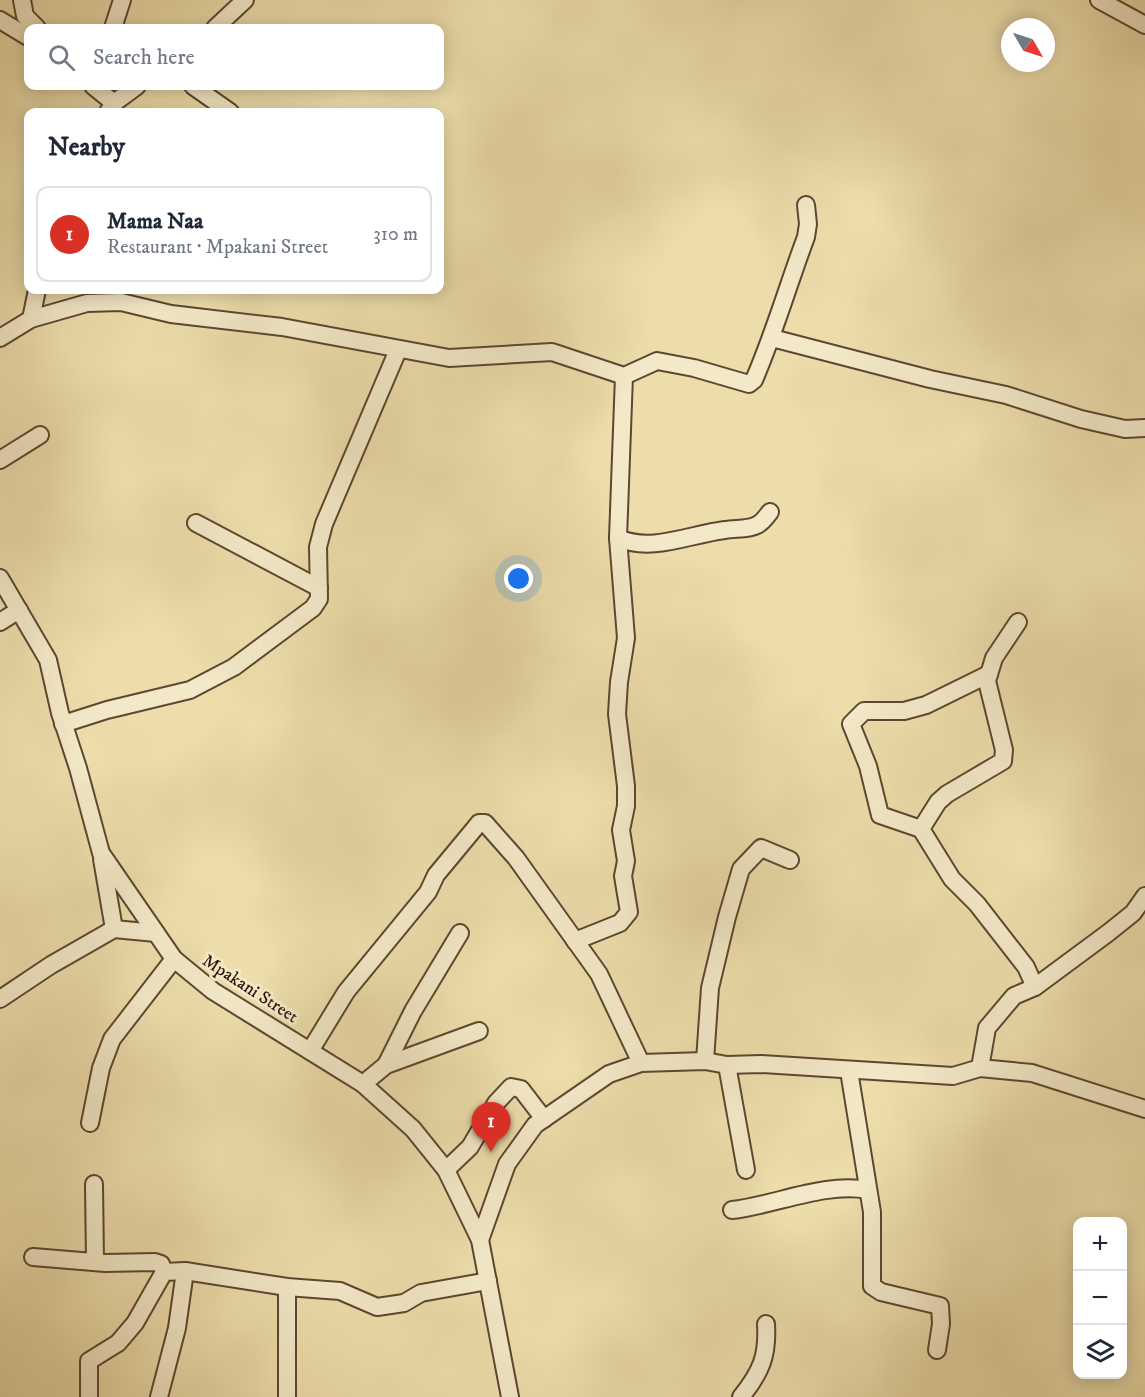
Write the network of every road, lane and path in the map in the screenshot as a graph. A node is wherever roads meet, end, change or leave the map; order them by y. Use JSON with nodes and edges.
{"nodes":[{"id":1,"x":22,"y":0,"type":"edge"},
{"id":2,"x":122,"y":0,"type":"edge"},
{"id":3,"x":245,"y":0,"type":"edge"},
{"id":4,"x":1099,"y":0,"type":"edge"},
{"id":5,"x":0,"y":20,"type":"edge"},
{"id":6,"x":33,"y":24,"type":"edge"},
{"id":7,"x":113,"y":24,"type":"edge"},
{"id":8,"x":219,"y":24,"type":"edge"},
{"id":9,"x":1145,"y":25,"type":"edge"},
{"id":10,"x":24,"y":35,"type":"edge"},
{"id":11,"x":103,"y":90,"type":"edge"},
{"id":12,"x":199,"y":90,"type":"edge"},
{"id":13,"x":119,"y":96,"type":"edge"},
{"id":14,"x":224,"y":108,"type":"edge"},
{"id":15,"x":806,"y":205,"type":"dead end"},
{"id":16,"x":37,"y":294,"type":"edge"},
{"id":17,"x":32,"y":319,"type":"junction"},
{"id":18,"x":0,"y":338,"type":"edge"},
{"id":19,"x":772,"y":338,"type":"junction"},
{"id":20,"x":398,"y":350,"type":"junction"},
{"id":21,"x":624,"y":376,"type":"junction"},
{"id":22,"x":1145,"y":428,"type":"edge"},
{"id":23,"x":40,"y":435,"type":"dead end"},
{"id":24,"x":0,"y":460,"type":"edge"},
{"id":25,"x":770,"y":512,"type":"dead end"},
{"id":26,"x":196,"y":523,"type":"dead end"},
{"id":27,"x":618,"y":538,"type":"junction"},
{"id":28,"x":0,"y":579,"type":"edge"},
{"id":29,"x":319,"y":588,"type":"junction"},
{"id":30,"x":19,"y":610,"type":"junction"},
{"id":31,"x":0,"y":622,"type":"edge"},
{"id":32,"x":1018,"y":622,"type":"dead end"},
{"id":33,"x":989,"y":674,"type":"junction"},
{"id":34,"x":63,"y":724,"type":"junction"},
{"id":35,"x":921,"y":829,"type":"junction"},
{"id":36,"x":101,"y":853,"type":"junction"},
{"id":37,"x":790,"y":860,"type":"dead end"},
{"id":38,"x":1145,"y":896,"type":"edge"},
{"id":39,"x":114,"y":929,"type":"junction"},
{"id":40,"x":156,"y":933,"type":"junction"},
{"id":41,"x":459,"y":933,"type":"dead end"},
{"id":42,"x":575,"y":941,"type":"junction"},
{"id":43,"x":174,"y":959,"type":"junction"},
{"id":44,"x":1035,"y":987,"type":"junction"},
{"id":45,"x":0,"y":999,"type":"edge"},
{"id":46,"x":478,"y":1031,"type":"dead end"},
{"id":47,"x":310,"y":1051,"type":"junction"},
{"id":48,"x":705,"y":1061,"type":"junction"},
{"id":49,"x":641,"y":1064,"type":"junction"},
{"id":50,"x":386,"y":1065,"type":"junction"},
{"id":51,"x":727,"y":1065,"type":"junction"},
{"id":52,"x":980,"y":1068,"type":"junction"},
{"id":53,"x":849,"y":1071,"type":"junction"},
{"id":54,"x":363,"y":1084,"type":"junction"},
{"id":55,"x":1145,"y":1109,"type":"edge"},
{"id":56,"x":544,"y":1119,"type":"junction"},
{"id":57,"x":90,"y":1122,"type":"dead end"},
{"id":58,"x":446,"y":1170,"type":"junction"},
{"id":59,"x":746,"y":1170,"type":"dead end"},
{"id":60,"x":94,"y":1184,"type":"dead end"},
{"id":61,"x":868,"y":1190,"type":"junction"},
{"id":62,"x":732,"y":1210,"type":"dead end"},
{"id":63,"x":480,"y":1240,"type":"junction"},
{"id":64,"x":33,"y":1257,"type":"dead end"},
{"id":65,"x":95,"y":1262,"type":"junction"},
{"id":66,"x":185,"y":1271,"type":"junction"},
{"id":67,"x":164,"y":1272,"type":"junction"},
{"id":68,"x":488,"y":1281,"type":"junction"},
{"id":69,"x":287,"y":1287,"type":"junction"},
{"id":70,"x":766,"y":1324,"type":"dead end"},
{"id":71,"x":937,"y":1350,"type":"dead end"},
{"id":72,"x":89,"y":1397,"type":"edge"},
{"id":73,"x":159,"y":1397,"type":"edge"},
{"id":74,"x":287,"y":1397,"type":"edge"},
{"id":75,"x":510,"y":1397,"type":"edge"},
{"id":76,"x":741,"y":1397,"type":"edge"}],
"edges":[{"from":1,"to":6,"type":"street"},
{"from":2,"to":7,"type":"street"},
{"from":3,"to":8,"type":"street"},
{"from":4,"to":9,"type":"street"},
{"from":5,"to":10,"type":"street"},
{"from":11,"to":13,"type":"street"},
{"from":12,"to":14,"type":"street"},
{"from":15,"to":19,"type":"street"},
{"from":16,"to":17,"type":"street"},
{"from":17,"to":18,"type":"street"},
{"from":17,"to":20,"type":"street"},
{"from":19,"to":21,"type":"street"},
{"from":19,"to":22,"type":"street"},
{"from":20,"to":21,"type":"street"},
{"from":20,"to":29,"type":"street"},
{"from":21,"to":27,"type":"street"},
{"from":23,"to":24,"type":"street"},
{"from":25,"to":27,"type":"street"},
{"from":26,"to":29,"type":"street"},
{"from":27,"to":42,"type":"street"},
{"from":28,"to":30,"type":"street","name":"Mpakani Street"},
{"from":29,"to":34,"type":"street"},
{"from":30,"to":31,"type":"street"},
{"from":30,"to":34,"type":"street","name":"Mpakani Street"},
{"from":32,"to":33,"type":"street"},
{"from":33,"to":35,"type":"street"},
{"from":33,"to":35,"type":"street"},
{"from":34,"to":36,"type":"street","name":"Mpakani Street"},
{"from":35,"to":44,"type":"street"},
{"from":36,"to":39,"type":"street"},
{"from":36,"to":40,"type":"street","name":"Mpakani Street"},
{"from":37,"to":48,"type":"street"},
{"from":38,"to":44,"type":"street"},
{"from":39,"to":40,"type":"street"},
{"from":39,"to":45,"type":"street"},
{"from":40,"to":43,"type":"street","name":"Mpakani Street"},
{"from":41,"to":50,"type":"street"},
{"from":42,"to":47,"type":"street"},
{"from":42,"to":49,"type":"street"},
{"from":43,"to":47,"type":"street","name":"Mpakani Street"},
{"from":43,"to":57,"type":"street"},
{"from":44,"to":52,"type":"street"},
{"from":46,"to":50,"type":"street"},
{"from":47,"to":54,"type":"street","name":"Mpakani Street"},
{"from":48,"to":49,"type":"street"},
{"from":48,"to":51,"type":"street"},
{"from":49,"to":56,"type":"street"},
{"from":50,"to":54,"type":"street"},
{"from":51,"to":53,"type":"street"},
{"from":51,"to":59,"type":"street"},
{"from":52,"to":53,"type":"street"},
{"from":52,"to":55,"type":"street"},
{"from":53,"to":61,"type":"street"},
{"from":54,"to":58,"type":"street","name":"Mpakani Street"},
{"from":56,"to":58,"type":"street"},
{"from":56,"to":63,"type":"street"},
{"from":58,"to":63,"type":"street","name":"Mpakani Street"},
{"from":60,"to":65,"type":"street"},
{"from":61,"to":62,"type":"street"},
{"from":61,"to":71,"type":"street"},
{"from":63,"to":68,"type":"street","name":"Mpakani Street"},
{"from":64,"to":65,"type":"street"},
{"from":65,"to":67,"type":"street"},
{"from":66,"to":67,"type":"street"},
{"from":66,"to":69,"type":"street"},
{"from":66,"to":73,"type":"street"},
{"from":67,"to":72,"type":"street"},
{"from":68,"to":69,"type":"street"},
{"from":68,"to":75,"type":"street","name":"Mpakani Street"},
{"from":69,"to":74,"type":"street"},
{"from":70,"to":76,"type":"street"}]}
